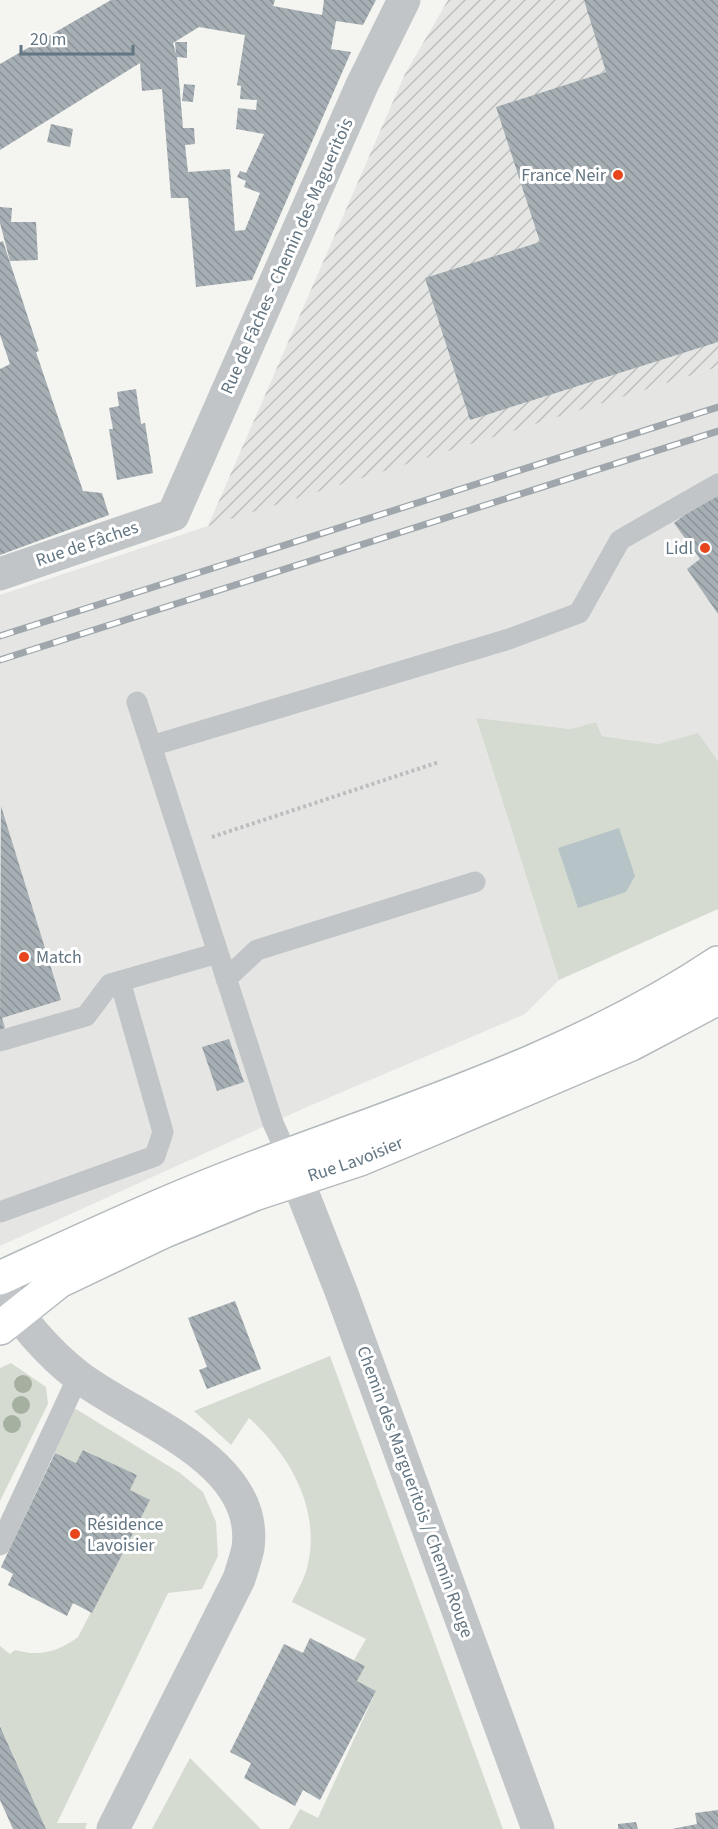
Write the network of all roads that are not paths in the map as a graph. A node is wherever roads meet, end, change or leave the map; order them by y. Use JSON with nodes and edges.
{"nodes":[{"id":1,"x":404,"y":0,"type":"edge"},
{"id":2,"x":718,"y":484,"type":"edge"},
{"id":3,"x":173,"y":515,"type":"joint"},
{"id":4,"x":0,"y":574,"type":"edge"},
{"id":5,"x":137,"y":702,"type":"dead end"},
{"id":6,"x":151,"y":746,"type":"junction"},
{"id":7,"x":475,"y":882,"type":"dead end"},
{"id":8,"x":218,"y":953,"type":"junction"},
{"id":9,"x":718,"y":963,"type":"edge"},
{"id":10,"x":226,"y":979,"type":"junction"},
{"id":11,"x":120,"y":981,"type":"junction"},
{"id":12,"x":718,"y":998,"type":"edge"},
{"id":13,"x":0,"y":1041,"type":"edge"},
{"id":14,"x":293,"y":1168,"type":"junction"},
{"id":15,"x":0,"y":1212,"type":"edge"},
{"id":16,"x":4,"y":1300,"type":"edge"},
{"id":17,"x":78,"y":1377,"type":"junction"},
{"id":18,"x":0,"y":1545,"type":"edge"},
{"id":19,"x":112,"y":1829,"type":"edge"},
{"id":20,"x":538,"y":1829,"type":"edge"}],
"edges":[{"from":1,"to":3,"type":"street","name":"Rue de Fâches - Chemin des Magueritois"},
{"from":2,"to":6,"type":"lane"},
{"from":3,"to":4,"type":"street","name":"Rue de Fâches"},
{"from":5,"to":6,"type":"lane"},
{"from":6,"to":8,"type":"lane"},
{"from":7,"to":10,"type":"lane"},
{"from":8,"to":10,"type":"lane"},
{"from":8,"to":11,"type":"lane"},
{"from":9,"to":14,"type":"main road","name":"Rue Lavoisier"},
{"from":10,"to":14,"type":"lane"},
{"from":11,"to":13,"type":"lane"},
{"from":11,"to":15,"type":"lane"},
{"from":12,"to":14,"type":"main road","name":"Rue Lavoisier"},
{"from":14,"to":16,"type":"main road","name":"Rue Lavoisier"},
{"from":14,"to":16,"type":"main road","name":"Rue Lavoisier"},
{"from":14,"to":20,"type":"street","name":"Chemin des Margueritois / Chemin Rouge"},
{"from":16,"to":17,"type":"street"},
{"from":17,"to":18,"type":"lane"},
{"from":17,"to":19,"type":"street"}]}
